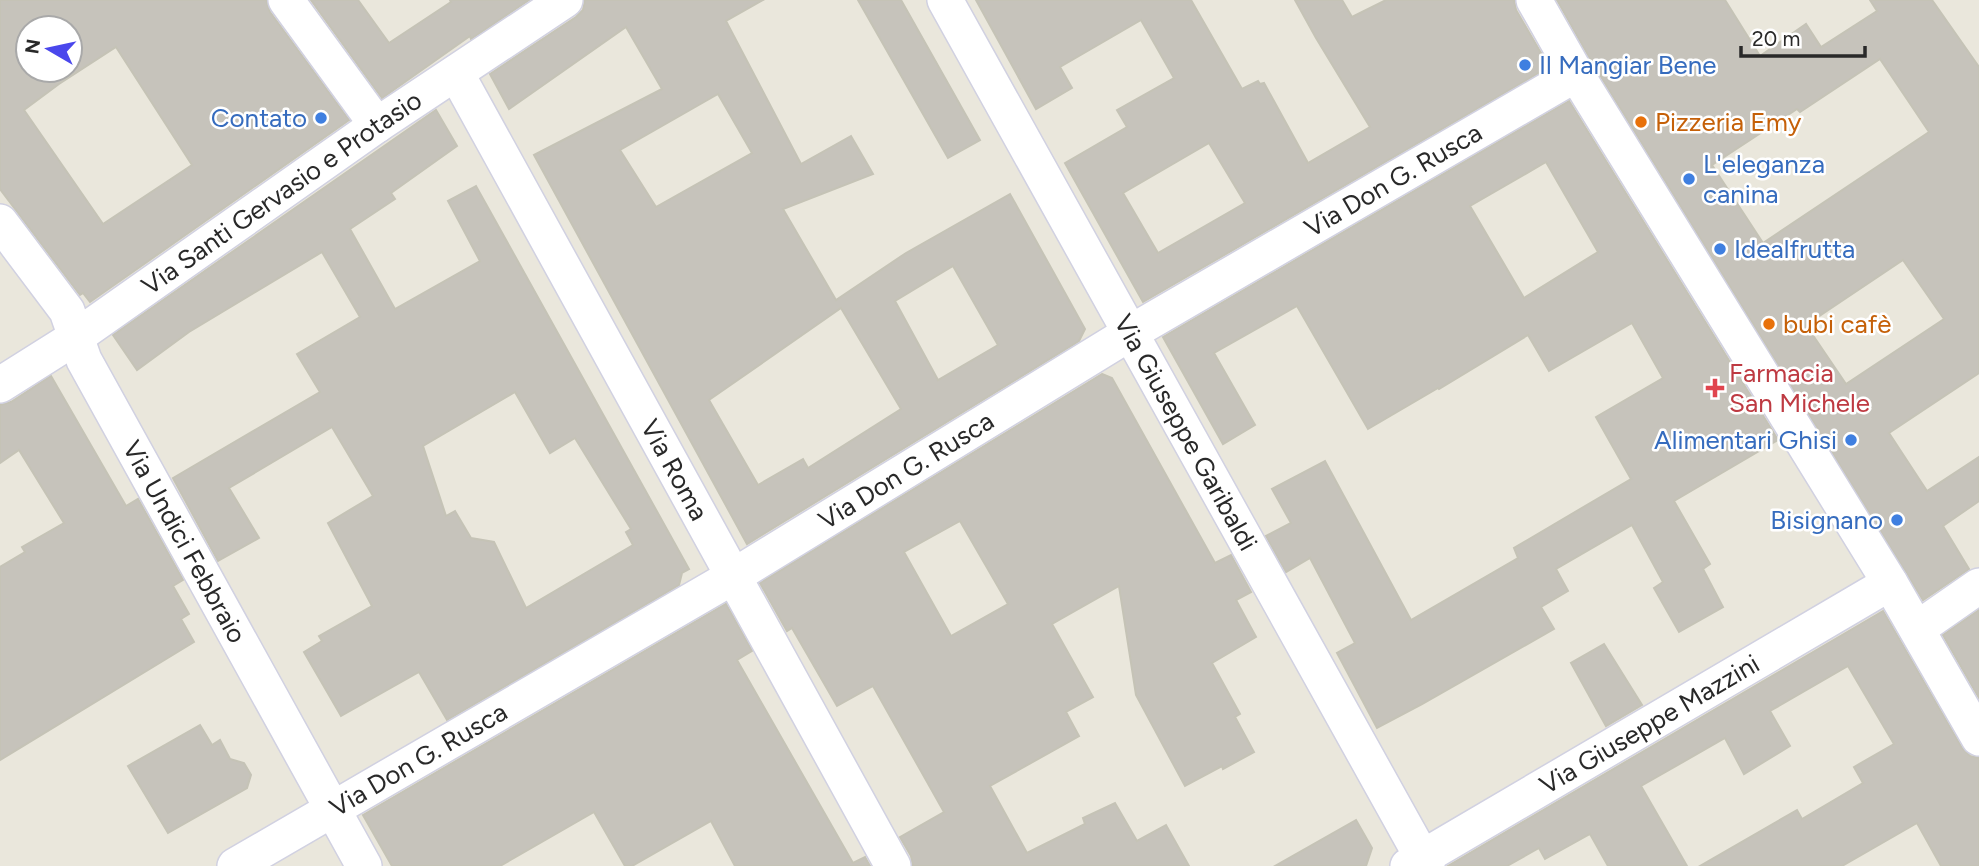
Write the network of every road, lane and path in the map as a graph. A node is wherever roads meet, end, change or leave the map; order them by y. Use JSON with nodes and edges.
{"nodes":[{"id":1,"x":286,"y":0,"type":"edge"},
{"id":2,"x":565,"y":0,"type":"edge"},
{"id":3,"x":945,"y":0,"type":"edge"},
{"id":4,"x":1534,"y":0,"type":"edge"},
{"id":5,"x":456,"y":73,"type":"junction"},
{"id":6,"x":1576,"y":74,"type":"junction"},
{"id":7,"x":377,"y":125,"type":"junction"},
{"id":8,"x":0,"y":222,"type":"edge"},
{"id":9,"x":1130,"y":333,"type":"junction"},
{"id":10,"x":76,"y":337,"type":"junction"},
{"id":11,"x":0,"y":385,"type":"edge"},
{"id":12,"x":734,"y":576,"type":"junction"},
{"id":13,"x":1890,"y":583,"type":"junction"},
{"id":14,"x":1979,"y":586,"type":"edge"},
{"id":15,"x":1917,"y":629,"type":"junction"},
{"id":16,"x":1979,"y":738,"type":"edge"},
{"id":17,"x":332,"y":810,"type":"junction"},
{"id":18,"x":1419,"y":863,"type":"edge"},
{"id":19,"x":235,"y":866,"type":"edge"},
{"id":20,"x":363,"y":866,"type":"edge"},
{"id":21,"x":893,"y":866,"type":"edge"}],
"edges":[{"from":1,"to":7,"type":"street"},
{"from":2,"to":5,"type":"street","name":"Via Santi Gervasio e Protasio"},
{"from":3,"to":9,"type":"street","name":"Via Giuseppe Garibaldi"},
{"from":4,"to":6,"type":"street"},
{"from":5,"to":7,"type":"street","name":"Via Santi Gervasio e Protasio"},
{"from":5,"to":12,"type":"street","name":"Via Roma"},
{"from":6,"to":9,"type":"street","name":"Via Don G. Rusca"},
{"from":6,"to":13,"type":"street"},
{"from":7,"to":10,"type":"street","name":"Via Santi Gervasio e Protasio"},
{"from":8,"to":10,"type":"street","name":"Via Undici Febbraio"},
{"from":9,"to":12,"type":"street","name":"Via Don G. Rusca"},
{"from":9,"to":18,"type":"street","name":"Via Giuseppe Garibaldi"},
{"from":10,"to":11,"type":"street","name":"Via Santi Gervasio e Protasio"},
{"from":10,"to":17,"type":"street","name":"Via Undici Febbraio"},
{"from":12,"to":17,"type":"street","name":"Via Don G. Rusca"},
{"from":12,"to":21,"type":"street","name":"Via Roma"},
{"from":13,"to":15,"type":"street"},
{"from":13,"to":18,"type":"street","name":"Via Giuseppe Mazzini"},
{"from":14,"to":15,"type":"street"},
{"from":15,"to":16,"type":"street"},
{"from":17,"to":19,"type":"street","name":"Via Don G. Rusca"},
{"from":17,"to":20,"type":"street","name":"Via Undici Febbraio"}]}
